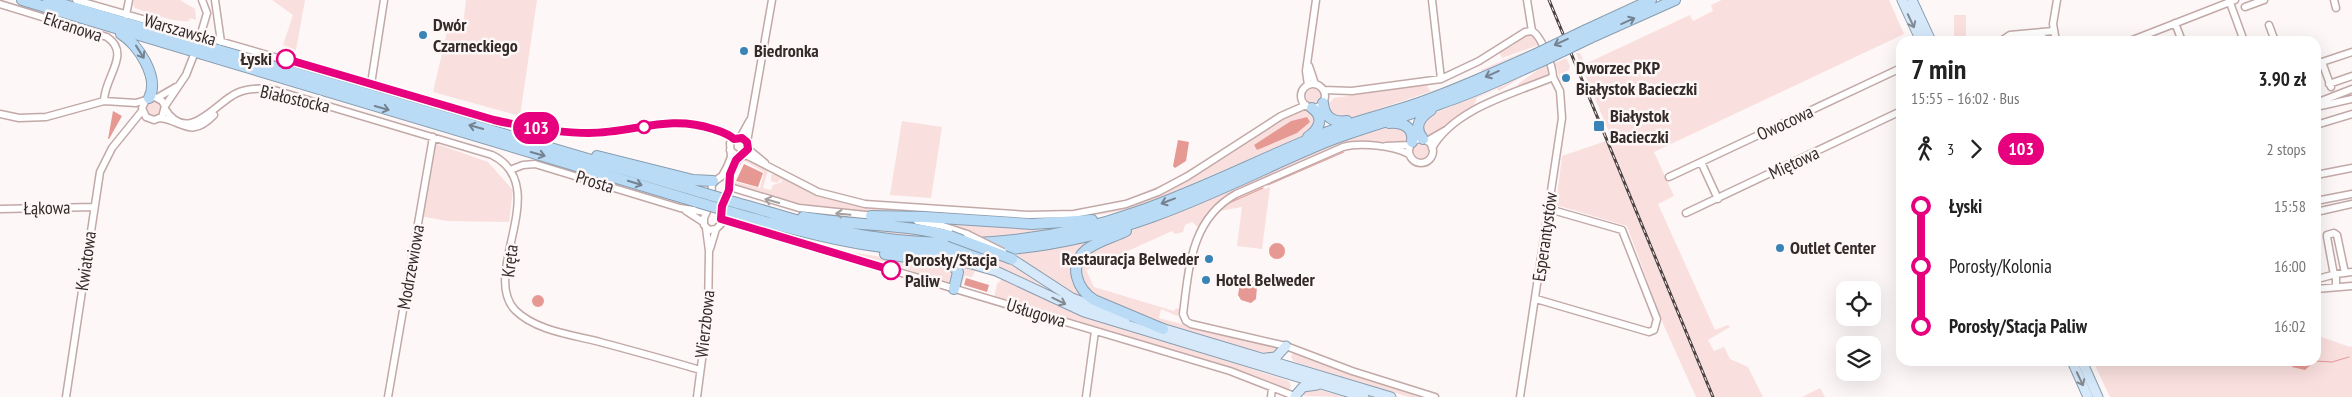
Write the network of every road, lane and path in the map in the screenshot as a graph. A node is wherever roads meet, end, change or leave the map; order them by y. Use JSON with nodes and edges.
{"nodes":[{"id":1,"x":22,"y":0,"type":"edge"},
{"id":2,"x":48,"y":0,"type":"edge"},
{"id":3,"x":76,"y":0,"type":"edge"},
{"id":4,"x":129,"y":0,"type":"edge"},
{"id":5,"x":202,"y":0,"type":"edge"},
{"id":6,"x":215,"y":0,"type":"edge"},
{"id":7,"x":384,"y":0,"type":"edge"},
{"id":8,"x":772,"y":0,"type":"edge"},
{"id":9,"x":1316,"y":0,"type":"edge"},
{"id":10,"x":1432,"y":0,"type":"edge"},
{"id":11,"x":1526,"y":0,"type":"edge"},
{"id":12,"x":1651,"y":0,"type":"edge"},
{"id":13,"x":1686,"y":0,"type":"edge"},
{"id":14,"x":1902,"y":0,"type":"edge"},
{"id":15,"x":1912,"y":0,"type":"edge"},
{"id":16,"x":2057,"y":0,"type":"edge"},
{"id":17,"x":2264,"y":0,"type":"edge"},
{"id":18,"x":2334,"y":0,"type":"edge"},
{"id":19,"x":2231,"y":1,"type":"edge"},
{"id":20,"x":1671,"y":2,"type":"edge"},
{"id":21,"x":0,"y":4,"type":"edge"},
{"id":22,"x":2245,"y":7,"type":"dead end"},
{"id":23,"x":2336,"y":8,"type":"dead end"},
{"id":24,"x":126,"y":15,"type":"junction"},
{"id":25,"x":2175,"y":23,"type":"junction"},
{"id":26,"x":102,"y":25,"type":"junction"},
{"id":27,"x":2269,"y":25,"type":"dead end"},
{"id":28,"x":202,"y":30,"type":"dead end"},
{"id":29,"x":1532,"y":31,"type":"junction"},
{"id":30,"x":2053,"y":31,"type":"junction"},
{"id":31,"x":2042,"y":32,"type":"junction"},
{"id":32,"x":1588,"y":34,"type":"junction"},
{"id":33,"x":1919,"y":36,"type":"edge"},
{"id":34,"x":1929,"y":36,"type":"edge"},
{"id":35,"x":2008,"y":36,"type":"edge"},
{"id":36,"x":2042,"y":36,"type":"edge"},
{"id":37,"x":2054,"y":36,"type":"edge"},
{"id":38,"x":2142,"y":36,"type":"edge"},
{"id":39,"x":2180,"y":36,"type":"edge"},
{"id":40,"x":2242,"y":36,"type":"edge"},
{"id":41,"x":2272,"y":36,"type":"edge"},
{"id":42,"x":221,"y":42,"type":"junction"},
{"id":43,"x":2352,"y":52,"type":"edge"},
{"id":44,"x":193,"y":57,"type":"dead end"},
{"id":45,"x":1538,"y":58,"type":"junction"},
{"id":46,"x":2321,"y":62,"type":"edge"},
{"id":47,"x":2321,"y":67,"type":"edge"},
{"id":48,"x":1896,"y":70,"type":"edge"},
{"id":49,"x":2352,"y":76,"type":"edge"},
{"id":50,"x":1553,"y":77,"type":"junction"},
{"id":51,"x":1441,"y":79,"type":"junction"},
{"id":52,"x":181,"y":84,"type":"junction"},
{"id":53,"x":371,"y":84,"type":"junction"},
{"id":54,"x":1311,"y":84,"type":"junction"},
{"id":55,"x":2352,"y":89,"type":"edge"},
{"id":56,"x":1324,"y":90,"type":"junction"},
{"id":57,"x":1352,"y":91,"type":"junction"},
{"id":58,"x":1301,"y":97,"type":"junction"},
{"id":59,"x":151,"y":98,"type":"junction"},
{"id":60,"x":2352,"y":98,"type":"edge"},
{"id":61,"x":104,"y":101,"type":"junction"},
{"id":62,"x":1324,"y":101,"type":"junction"},
{"id":63,"x":128,"y":102,"type":"junction"},
{"id":64,"x":223,"y":102,"type":"junction"},
{"id":65,"x":2321,"y":103,"type":"edge"},
{"id":66,"x":1442,"y":104,"type":"junction"},
{"id":67,"x":2321,"y":104,"type":"edge"},
{"id":68,"x":165,"y":107,"type":"junction"},
{"id":69,"x":1309,"y":107,"type":"junction"},
{"id":70,"x":142,"y":111,"type":"junction"},
{"id":71,"x":1896,"y":113,"type":"edge"},
{"id":72,"x":0,"y":114,"type":"edge"},
{"id":73,"x":753,"y":114,"type":"junction"},
{"id":74,"x":2352,"y":114,"type":"edge"},
{"id":75,"x":1282,"y":116,"type":"junction"},
{"id":76,"x":157,"y":119,"type":"junction"},
{"id":77,"x":1372,"y":122,"type":"junction"},
{"id":78,"x":2321,"y":123,"type":"edge"},
{"id":79,"x":1451,"y":127,"type":"junction"},
{"id":80,"x":126,"y":133,"type":"junction"},
{"id":81,"x":433,"y":137,"type":"junction"},
{"id":82,"x":1418,"y":142,"type":"junction"},
{"id":83,"x":734,"y":143,"type":"junction"},
{"id":84,"x":542,"y":146,"type":"junction"},
{"id":85,"x":1295,"y":146,"type":"junction"},
{"id":86,"x":1382,"y":146,"type":"junction"},
{"id":87,"x":1432,"y":148,"type":"junction"},
{"id":88,"x":745,"y":150,"type":"junction"},
{"id":89,"x":1409,"y":154,"type":"junction"},
{"id":90,"x":1700,"y":162,"type":"junction"},
{"id":91,"x":2352,"y":168,"type":"edge"},
{"id":92,"x":510,"y":170,"type":"junction"},
{"id":93,"x":2321,"y":174,"type":"edge"},
{"id":94,"x":1669,"y":177,"type":"dead end"},
{"id":95,"x":716,"y":180,"type":"junction"},
{"id":96,"x":729,"y":185,"type":"junction"},
{"id":97,"x":2352,"y":194,"type":"edge"},
{"id":98,"x":698,"y":197,"type":"junction"},
{"id":99,"x":1718,"y":199,"type":"junction"},
{"id":100,"x":2321,"y":200,"type":"edge"},
{"id":101,"x":2352,"y":204,"type":"edge"},
{"id":102,"x":94,"y":207,"type":"junction"},
{"id":103,"x":680,"y":208,"type":"junction"},
{"id":104,"x":736,"y":208,"type":"junction"},
{"id":105,"x":754,"y":208,"type":"junction"},
{"id":106,"x":0,"y":209,"type":"edge"},
{"id":107,"x":1549,"y":209,"type":"junction"},
{"id":108,"x":2321,"y":211,"type":"edge"},
{"id":109,"x":706,"y":212,"type":"junction"},
{"id":110,"x":1137,"y":212,"type":"junction"},
{"id":111,"x":1686,"y":213,"type":"dead end"},
{"id":112,"x":872,"y":216,"type":"junction"},
{"id":113,"x":1156,"y":216,"type":"junction"},
{"id":114,"x":705,"y":225,"type":"junction"},
{"id":115,"x":719,"y":225,"type":"junction"},
{"id":116,"x":778,"y":226,"type":"junction"},
{"id":117,"x":709,"y":251,"type":"junction"},
{"id":118,"x":1012,"y":259,"type":"junction"},
{"id":119,"x":941,"y":260,"type":"junction"},
{"id":120,"x":2348,"y":273,"type":"edge"},
{"id":121,"x":2335,"y":275,"type":"junction"},
{"id":122,"x":2321,"y":278,"type":"dead end"},
{"id":123,"x":2352,"y":286,"type":"edge"},
{"id":124,"x":2336,"y":287,"type":"junction"},
{"id":125,"x":2321,"y":288,"type":"edge"},
{"id":126,"x":954,"y":289,"type":"junction"},
{"id":127,"x":1536,"y":299,"type":"junction"},
{"id":128,"x":1163,"y":329,"type":"junction"},
{"id":129,"x":1095,"y":331,"type":"junction"},
{"id":130,"x":1286,"y":346,"type":"junction"},
{"id":131,"x":1259,"y":358,"type":"junction"},
{"id":132,"x":2074,"y":366,"type":"edge"},
{"id":133,"x":2084,"y":366,"type":"edge"},
{"id":134,"x":700,"y":370,"type":"junction"},
{"id":135,"x":1300,"y":370,"type":"junction"},
{"id":136,"x":1280,"y":372,"type":"junction"},
{"id":137,"x":1322,"y":385,"type":"junction"},
{"id":138,"x":1272,"y":388,"type":"junction"},
{"id":139,"x":66,"y":397,"type":"edge"},
{"id":140,"x":388,"y":397,"type":"edge"},
{"id":141,"x":697,"y":397,"type":"edge"},
{"id":142,"x":1086,"y":397,"type":"edge"},
{"id":143,"x":1271,"y":397,"type":"edge"},
{"id":144,"x":1296,"y":397,"type":"edge"},
{"id":145,"x":1364,"y":397,"type":"edge"},
{"id":146,"x":1391,"y":397,"type":"edge"},
{"id":147,"x":1435,"y":397,"type":"edge"},
{"id":148,"x":1520,"y":397,"type":"edge"},
{"id":149,"x":2088,"y":397,"type":"edge"},
{"id":150,"x":2098,"y":397,"type":"edge"}],
"edges":[{"from":1,"to":26,"type":"highway"},
{"from":84,"to":2,"type":"highway","one_way":true},
{"from":3,"to":24,"type":"street","name":"Warszawska"},
{"from":4,"to":24,"type":"street"},
{"from":5,"to":28,"type":"street"},
{"from":6,"to":42,"type":"street"},
{"from":7,"to":53,"type":"street"},
{"from":8,"to":73,"type":"street","name":"Wierzbowa"},
{"from":9,"to":54,"type":"street"},
{"from":10,"to":51,"type":"street"},
{"from":11,"to":29,"type":"street"},
{"from":12,"to":32,"type":"highway"},
{"from":13,"to":20,"type":"highway"},
{"from":14,"to":33,"type":"main road","one_way":true},
{"from":15,"to":34,"type":"main road"},
{"from":16,"to":30,"type":"street"},
{"from":17,"to":22,"type":"street"},
{"from":18,"to":23,"type":"street"},
{"from":19,"to":25,"type":"street"},
{"from":19,"to":40,"type":"street"},
{"from":32,"to":20,"type":"highway","one_way":true},
{"from":21,"to":61,"type":"street","name":"Ekranowa"},
{"from":24,"to":42,"type":"street","name":"Warszawska"},
{"from":25,"to":38,"type":"street"},
{"from":25,"to":39,"type":"street"},
{"from":26,"to":59,"type":"highway","one_way":true},
{"from":26,"to":98,"type":"highway","one_way":true},
{"from":27,"to":41,"type":"street"},
{"from":29,"to":50,"type":"street","name":"Esperantystów"},
{"from":29,"to":51,"type":"street"},
{"from":30,"to":31,"type":"street"},
{"from":30,"to":37,"type":"street"},
{"from":31,"to":35,"type":"street"},
{"from":31,"to":36,"type":"street"},
{"from":32,"to":45,"type":"highway","bridge":true},
{"from":42,"to":53,"type":"street","name":"Warszawska"},
{"from":43,"to":46,"type":"street"},
{"from":44,"to":52,"type":"street"},
{"from":45,"to":66,"type":"highway"},
{"from":45,"to":77,"type":"highway","one_way":true},
{"from":47,"to":49,"type":"street"},
{"from":48,"to":90,"type":"street","name":"Owocowa"},
{"from":50,"to":79,"type":"street"},
{"from":50,"to":107,"type":"street","name":"Esperantystów"},
{"from":51,"to":57,"type":"street"},
{"from":52,"to":59,"type":"street"},
{"from":52,"to":68,"type":"street"},
{"from":53,"to":83,"type":"street","name":"Warszawska"},
{"from":54,"to":56,"type":"street"},
{"from":54,"to":58,"type":"street"},
{"from":55,"to":65,"type":"street"},
{"from":56,"to":57,"type":"street"},
{"from":56,"to":62,"type":"street"},
{"from":57,"to":62,"type":"street"},
{"from":58,"to":69,"type":"street"},
{"from":58,"to":75,"type":"street"},
{"from":59,"to":63,"type":"street"},
{"from":59,"to":68,"type":"street","name":"Białostocka"},
{"from":59,"to":70,"type":"street","name":"Kwiatowa"},
{"from":60,"to":67,"type":"street"},
{"from":61,"to":63,"type":"street"},
{"from":61,"to":72,"type":"street"},
{"from":62,"to":69,"type":"street"},
{"from":62,"to":77,"type":"highway"},
{"from":63,"to":70,"type":"street"},
{"from":64,"to":68,"type":"street","name":"Białostocka"},
{"from":64,"to":76,"type":"street","name":"Białostocka"},
{"from":64,"to":81,"type":"street","name":"Białostocka"},
{"from":66,"to":77,"type":"highway"},
{"from":66,"to":82,"type":"highway"},
{"from":68,"to":76,"type":"street"},
{"from":69,"to":75,"type":"street"},
{"from":69,"to":85,"type":"highway"},
{"from":70,"to":76,"type":"street"},
{"from":70,"to":80,"type":"street","name":"Kwiatowa"},
{"from":71,"to":99,"type":"street","name":"Miętowa"},
{"from":73,"to":83,"type":"street"},
{"from":73,"to":88,"type":"street","name":"Wierzbowa"},
{"from":74,"to":78,"type":"street"},
{"from":75,"to":88,"type":"street"},
{"from":76,"to":80,"type":"street","name":"Kwiatowa"},
{"from":77,"to":82,"type":"highway"},
{"from":77,"to":85,"type":"highway"},
{"from":77,"to":113,"type":"highway"},
{"from":79,"to":82,"type":"street"},
{"from":79,"to":87,"type":"street"},
{"from":80,"to":102,"type":"street","name":"Kwiatowa"},
{"from":81,"to":92,"type":"street"},
{"from":81,"to":140,"type":"street","name":"Modrzewiowa"},
{"from":82,"to":86,"type":"street"},
{"from":82,"to":87,"type":"street"},
{"from":82,"to":89,"type":"street"},
{"from":83,"to":88,"type":"street"},
{"from":83,"to":88,"type":"street"},
{"from":83,"to":95,"type":"street"},
{"from":84,"to":95,"type":"highway"},
{"from":84,"to":98,"type":"highway"},
{"from":85,"to":110,"type":"highway","one_way":true},
{"from":86,"to":89,"type":"street"},
{"from":86,"to":130,"type":"street"},
{"from":87,"to":89,"type":"street"},
{"from":88,"to":96,"type":"street","name":"Wierzbowa"},
{"from":90,"to":94,"type":"street","name":"Owocowa"},
{"from":90,"to":99,"type":"street"},
{"from":91,"to":93,"type":"street"},
{"from":92,"to":103,"type":"street","name":"Prosta"},
{"from":92,"to":134,"type":"street","name":"Kręta"},
{"from":95,"to":96,"type":"street"},
{"from":95,"to":109,"type":"street"},
{"from":112,"to":96,"type":"street","one_way":true},
{"from":96,"to":115,"type":"street","name":"Wierzbowa"},
{"from":97,"to":100,"type":"street"},
{"from":98,"to":104,"type":"highway","bridge":true},
{"from":99,"to":111,"type":"street","name":"Miętowa"},
{"from":101,"to":108,"type":"street"},
{"from":102,"to":106,"type":"street","name":"Łąkowa"},
{"from":102,"to":139,"type":"street","name":"Kwiatowa"},
{"from":103,"to":109,"type":"street","name":"Prosta"},
{"from":103,"to":114,"type":"street","name":"Prosta"},
{"from":104,"to":105,"type":"highway"},
{"from":104,"to":116,"type":"highway"},
{"from":105,"to":110,"type":"highway"},
{"from":105,"to":118,"type":"highway","bridge":true},
{"from":107,"to":127,"type":"street","name":"Esperantystów"},
{"from":107,"to":127,"type":"street"},
{"from":109,"to":114,"type":"street"},
{"from":110,"to":112,"type":"highway"},
{"from":112,"to":118,"type":"street","bridge":true},
{"from":113,"to":116,"type":"highway"},
{"from":113,"to":128,"type":"highway"},
{"from":114,"to":115,"type":"street","name":"Usługowa"},
{"from":114,"to":117,"type":"street","name":"Wierzbowa"},
{"from":115,"to":117,"type":"street","name":"Wierzbowa"},
{"from":115,"to":126,"type":"street","name":"Usługowa"},
{"from":116,"to":119,"type":"highway"},
{"from":117,"to":134,"type":"street","name":"Wierzbowa"},
{"from":118,"to":128,"type":"main road"},
{"from":119,"to":126,"type":"highway"},
{"from":119,"to":136,"type":"main road","one_way":true},
{"from":120,"to":121,"type":"street"},
{"from":120,"to":121,"type":"street"},
{"from":121,"to":122,"type":"street"},
{"from":121,"to":124,"type":"street"},
{"from":123,"to":124,"type":"street"},
{"from":124,"to":125,"type":"street"},
{"from":126,"to":129,"type":"street","name":"Usługowa"},
{"from":127,"to":148,"type":"street","name":"Esperantystów"},
{"from":128,"to":131,"type":"main road"},
{"from":129,"to":138,"type":"street","name":"Usługowa"},
{"from":129,"to":142,"type":"street"},
{"from":130,"to":131,"type":"main road"},
{"from":130,"to":135,"type":"main road"},
{"from":130,"to":147,"type":"street"},
{"from":131,"to":135,"type":"main road"},
{"from":132,"to":149,"type":"main road","one_way":true},
{"from":133,"to":150,"type":"main road"},
{"from":134,"to":141,"type":"street","name":"Wierzbowa"},
{"from":135,"to":146,"type":"main road"},
{"from":136,"to":137,"type":"main road"},
{"from":136,"to":144,"type":"main road"},
{"from":137,"to":144,"type":"main road"},
{"from":137,"to":145,"type":"main road"},
{"from":138,"to":143,"type":"street"},
{"from":138,"to":144,"type":"street","name":"Usługowa"}]}
